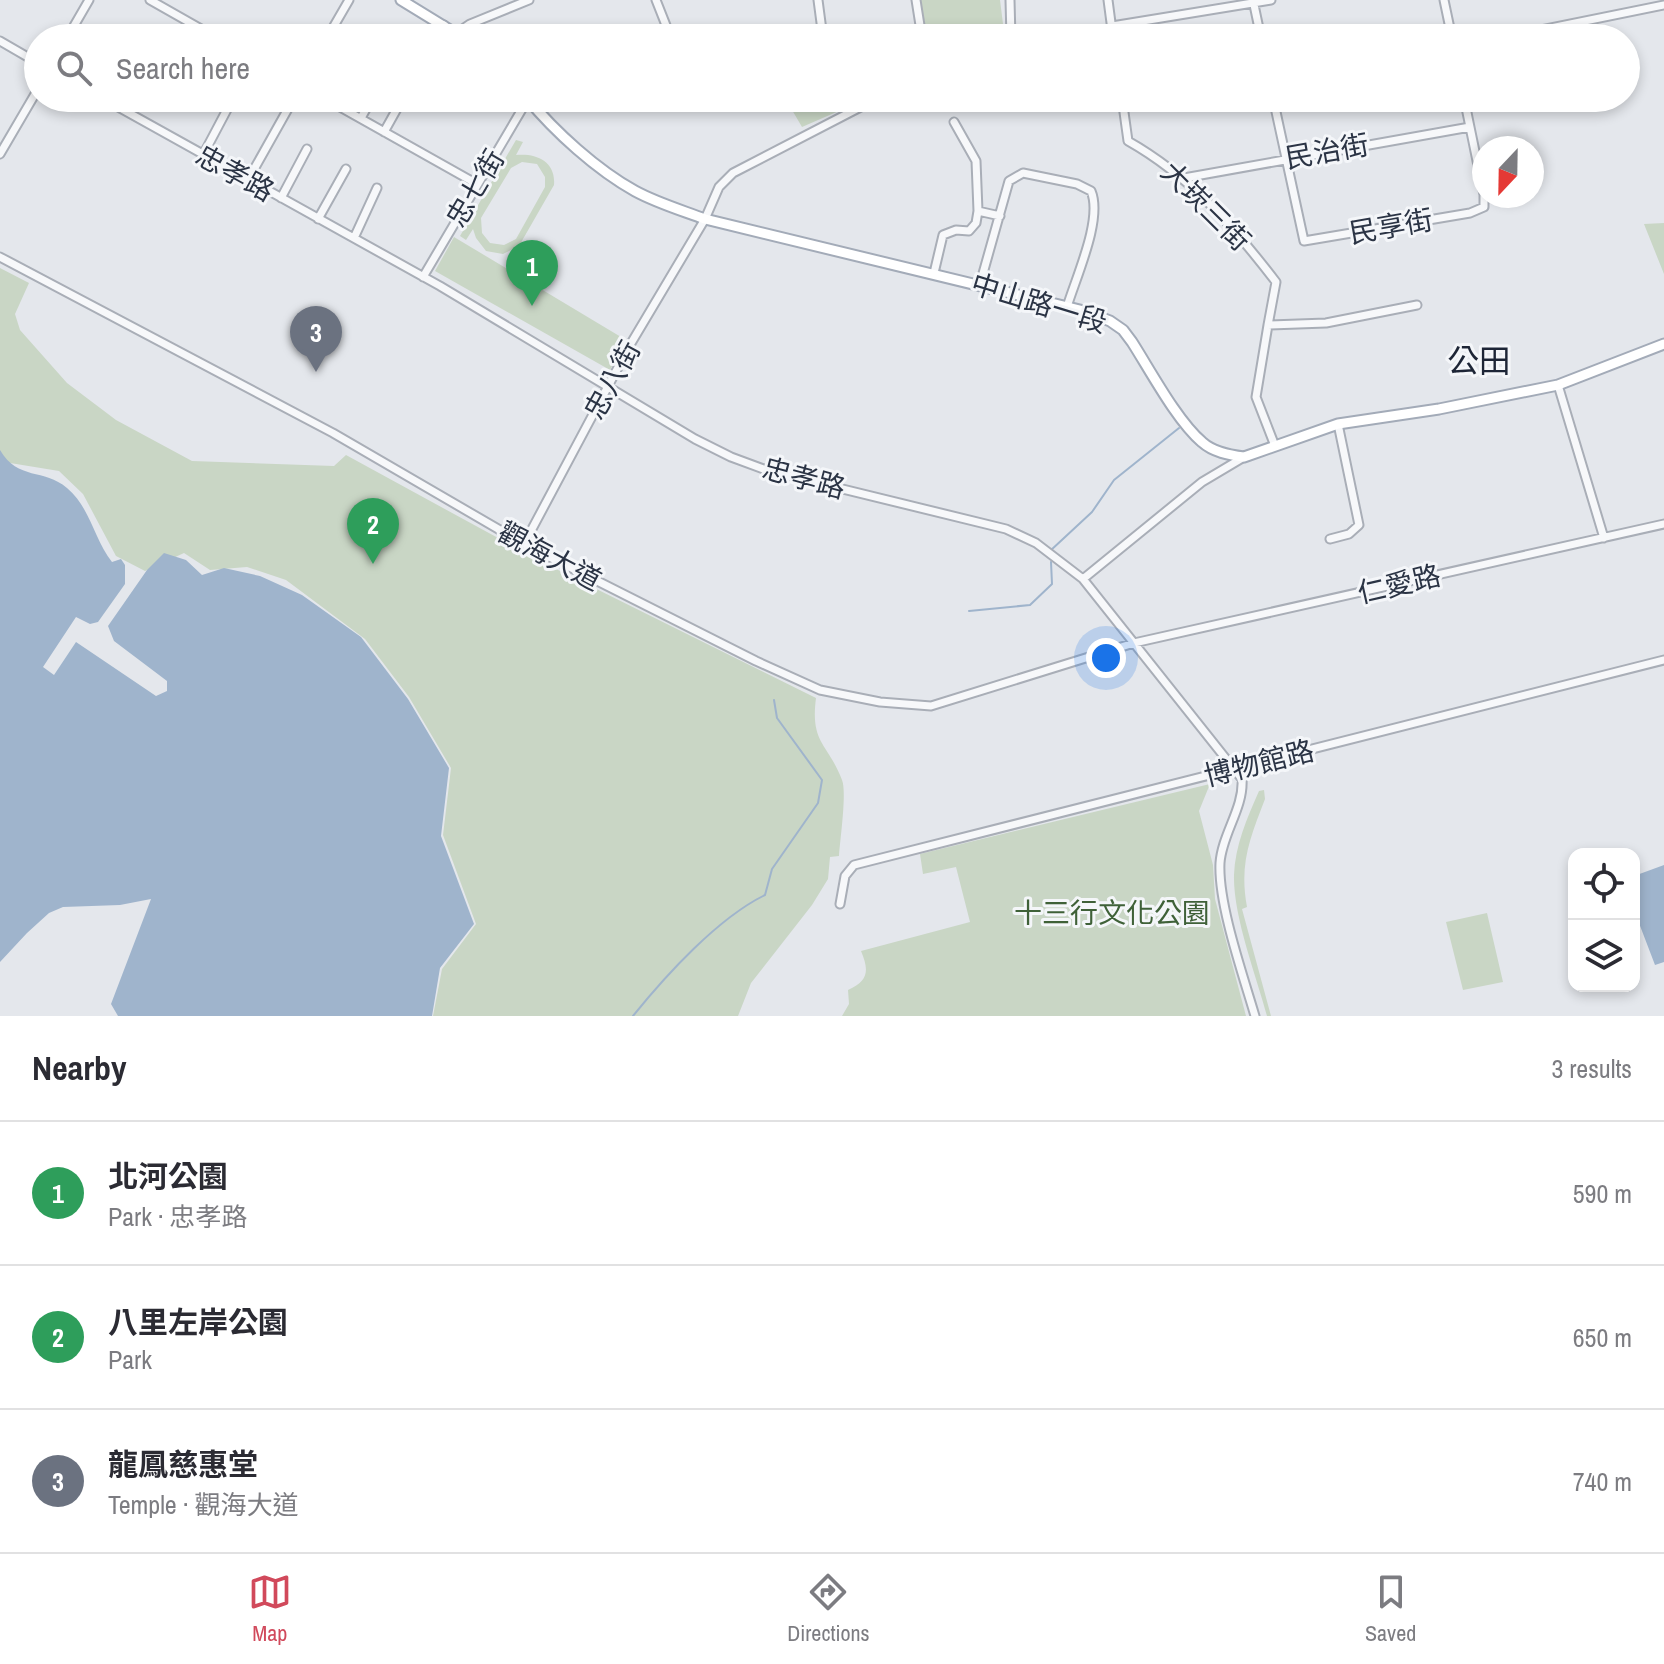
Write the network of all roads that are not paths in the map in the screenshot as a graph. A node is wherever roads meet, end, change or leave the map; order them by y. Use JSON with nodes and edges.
{"nodes":[{"id":1,"x":89,"y":0,"type":"edge"},
{"id":2,"x":349,"y":0,"type":"edge"},
{"id":3,"x":401,"y":0,"type":"edge"},
{"id":4,"x":529,"y":0,"type":"edge"},
{"id":5,"x":656,"y":0,"type":"edge"},
{"id":6,"x":818,"y":0,"type":"edge"},
{"id":7,"x":916,"y":0,"type":"edge"},
{"id":8,"x":1010,"y":0,"type":"edge"},
{"id":9,"x":1108,"y":0,"type":"edge"},
{"id":10,"x":1271,"y":0,"type":"edge"},
{"id":11,"x":1444,"y":0,"type":"edge"},
{"id":12,"x":155,"y":1,"type":"edge"},
{"id":13,"x":1254,"y":1,"type":"edge"},
{"id":14,"x":1664,"y":5,"type":"edge"},
{"id":15,"x":75,"y":24,"type":"edge"},
{"id":16,"x":194,"y":24,"type":"edge"},
{"id":17,"x":335,"y":24,"type":"edge"},
{"id":18,"x":442,"y":24,"type":"edge"},
{"id":19,"x":470,"y":24,"type":"edge"},
{"id":20,"x":665,"y":24,"type":"edge"},
{"id":21,"x":821,"y":24,"type":"edge"},
{"id":22,"x":920,"y":24,"type":"edge"},
{"id":23,"x":1011,"y":24,"type":"edge"},
{"id":24,"x":1112,"y":24,"type":"edge"},
{"id":25,"x":1123,"y":24,"type":"edge"},
{"id":26,"x":1258,"y":24,"type":"edge"},
{"id":27,"x":1449,"y":24,"type":"edge"},
{"id":28,"x":1570,"y":24,"type":"edge"},
{"id":29,"x":0,"y":41,"type":"edge"},
{"id":30,"x":24,"y":55,"type":"edge"},
{"id":31,"x":24,"y":112,"type":"edge"},
{"id":32,"x":127,"y":112,"type":"edge"},
{"id":33,"x":226,"y":112,"type":"edge"},
{"id":34,"x":286,"y":112,"type":"edge"},
{"id":35,"x":350,"y":112,"type":"edge"},
{"id":36,"x":364,"y":112,"type":"edge"},
{"id":37,"x":395,"y":112,"type":"edge"},
{"id":38,"x":520,"y":112,"type":"edge"},
{"id":39,"x":540,"y":112,"type":"edge"},
{"id":40,"x":850,"y":112,"type":"edge"},
{"id":41,"x":1124,"y":112,"type":"edge"},
{"id":42,"x":1276,"y":112,"type":"edge"},
{"id":43,"x":1467,"y":112,"type":"edge"},
{"id":44,"x":361,"y":118,"type":"junction"},
{"id":45,"x":954,"y":122,"type":"dead end"},
{"id":46,"x":1470,"y":127,"type":"junction"},
{"id":47,"x":384,"y":132,"type":"junction"},
{"id":48,"x":1472,"y":137,"type":"edge"},
{"id":49,"x":307,"y":149,"type":"dead end"},
{"id":50,"x":1,"y":150,"type":"edge"},
{"id":51,"x":203,"y":155,"type":"junction"},
{"id":52,"x":1286,"y":158,"type":"junction"},
{"id":53,"x":346,"y":169,"type":"dead end"},
{"id":54,"x":1184,"y":178,"type":"junction"},
{"id":55,"x":248,"y":180,"type":"junction"},
{"id":56,"x":477,"y":184,"type":"junction"},
{"id":57,"x":377,"y":188,"type":"dead end"},
{"id":58,"x":281,"y":198,"type":"junction"},
{"id":59,"x":1482,"y":208,"type":"edge"},
{"id":60,"x":978,"y":211,"type":"junction"},
{"id":61,"x":1000,"y":216,"type":"junction"},
{"id":62,"x":318,"y":219,"type":"junction"},
{"id":63,"x":705,"y":219,"type":"junction"},
{"id":64,"x":354,"y":238,"type":"junction"},
{"id":65,"x":0,"y":257,"type":"edge"},
{"id":66,"x":934,"y":273,"type":"junction"},
{"id":67,"x":423,"y":277,"type":"junction"},
{"id":68,"x":980,"y":284,"type":"junction"},
{"id":69,"x":1417,"y":305,"type":"dead end"},
{"id":70,"x":1067,"y":307,"type":"junction"},
{"id":71,"x":1268,"y":325,"type":"junction"},
{"id":72,"x":1664,"y":344,"type":"edge"},
{"id":73,"x":1558,"y":385,"type":"junction"},
{"id":74,"x":608,"y":386,"type":"junction"},
{"id":75,"x":1338,"y":424,"type":"junction"},
{"id":76,"x":1275,"y":446,"type":"junction"},
{"id":77,"x":1244,"y":457,"type":"junction"},
{"id":78,"x":1664,"y":524,"type":"edge"},
{"id":79,"x":1604,"y":538,"type":"junction"},
{"id":80,"x":1330,"y":539,"type":"dead end"},
{"id":81,"x":524,"y":544,"type":"junction"},
{"id":82,"x":1083,"y":579,"type":"junction"},
{"id":83,"x":1134,"y":643,"type":"junction"},
{"id":84,"x":1664,"y":660,"type":"edge"},
{"id":85,"x":1235,"y":769,"type":"junction"},
{"id":86,"x":840,"y":904,"type":"dead end"},
{"id":87,"x":1255,"y":1016,"type":"edge"}],
"edges":[{"from":1,"to":15,"type":"street"},
{"from":2,"to":17,"type":"street"},
{"from":3,"to":18,"type":"main road"},
{"from":4,"to":19,"type":"street"},
{"from":5,"to":20,"type":"street"},
{"from":6,"to":21,"type":"street"},
{"from":7,"to":22,"type":"street"},
{"from":8,"to":23,"type":"street"},
{"from":9,"to":24,"type":"street"},
{"from":10,"to":13,"type":"street"},
{"from":11,"to":27,"type":"street"},
{"from":12,"to":16,"type":"street"},
{"from":13,"to":25,"type":"street"},
{"from":13,"to":26,"type":"street"},
{"from":14,"to":28,"type":"street"},
{"from":29,"to":30,"type":"street"},
{"from":31,"to":50,"type":"street"},
{"from":32,"to":51,"type":"street","name":"忠孝路"},
{"from":33,"to":51,"type":"street"},
{"from":34,"to":55,"type":"street"},
{"from":35,"to":44,"type":"street"},
{"from":36,"to":44,"type":"street"},
{"from":37,"to":47,"type":"street"},
{"from":38,"to":56,"type":"street","name":"忠七街"},
{"from":39,"to":63,"type":"main road","name":"中山路一段"},
{"from":40,"to":63,"type":"street","name":"忠八街"},
{"from":41,"to":54,"type":"street","name":"大崁三街"},
{"from":42,"to":52,"type":"street"},
{"from":43,"to":46,"type":"street"},
{"from":44,"to":47,"type":"street"},
{"from":45,"to":60,"type":"street"},
{"from":46,"to":48,"type":"street"},
{"from":46,"to":52,"type":"street","name":"民治街"},
{"from":47,"to":56,"type":"street"},
{"from":49,"to":58,"type":"street"},
{"from":51,"to":55,"type":"street","name":"忠孝路"},
{"from":52,"to":54,"type":"street","name":"民治街"},
{"from":52,"to":59,"type":"street","name":"民享街"},
{"from":53,"to":62,"type":"street"},
{"from":54,"to":71,"type":"street","name":"大崁三街"},
{"from":55,"to":58,"type":"street","name":"忠孝路"},
{"from":56,"to":67,"type":"street","name":"忠七街"},
{"from":57,"to":64,"type":"street"},
{"from":58,"to":62,"type":"street","name":"忠孝路"},
{"from":60,"to":61,"type":"street"},
{"from":60,"to":66,"type":"street"},
{"from":61,"to":68,"type":"street"},
{"from":61,"to":70,"type":"street"},
{"from":62,"to":64,"type":"street","name":"忠孝路"},
{"from":63,"to":66,"type":"main road","name":"中山路一段"},
{"from":63,"to":74,"type":"street","name":"忠八街"},
{"from":64,"to":67,"type":"street","name":"忠孝路"},
{"from":65,"to":81,"type":"street","name":"觀海大道"},
{"from":66,"to":68,"type":"main road","name":"中山路一段"},
{"from":67,"to":74,"type":"street","name":"忠孝路"},
{"from":68,"to":70,"type":"main road","name":"中山路一段"},
{"from":69,"to":71,"type":"street"},
{"from":70,"to":77,"type":"main road","name":"中山路一段"},
{"from":71,"to":76,"type":"street"},
{"from":72,"to":73,"type":"main road"},
{"from":73,"to":75,"type":"main road"},
{"from":73,"to":79,"type":"street"},
{"from":74,"to":81,"type":"street","name":"忠八街"},
{"from":74,"to":82,"type":"street","name":"忠孝路"},
{"from":75,"to":76,"type":"main road"},
{"from":75,"to":80,"type":"street"},
{"from":76,"to":77,"type":"main road"},
{"from":77,"to":82,"type":"street"},
{"from":78,"to":79,"type":"street","name":"仁愛路"},
{"from":79,"to":83,"type":"street","name":"仁愛路"},
{"from":81,"to":83,"type":"street","name":"觀海大道"},
{"from":82,"to":83,"type":"street","name":"忠孝路"},
{"from":83,"to":85,"type":"street","name":"忠孝路"},
{"from":84,"to":85,"type":"street","name":"博物館路"},
{"from":85,"to":86,"type":"street","name":"博物館路"},
{"from":85,"to":87,"type":"street"}]}
